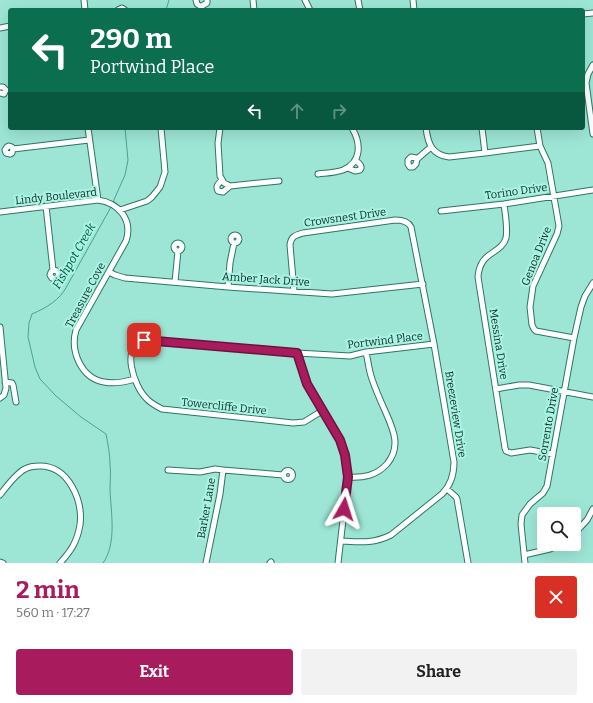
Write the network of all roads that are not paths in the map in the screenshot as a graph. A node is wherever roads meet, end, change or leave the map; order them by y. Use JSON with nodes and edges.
{"nodes":[{"id":1,"x":196,"y":0,"type":"edge"},
{"id":2,"x":207,"y":0,"type":"edge"},
{"id":3,"x":203,"y":8,"type":"edge"},
{"id":4,"x":593,"y":65,"type":"edge"},
{"id":5,"x":0,"y":86,"type":"edge"},
{"id":6,"x":8,"y":89,"type":"edge"},
{"id":7,"x":0,"y":94,"type":"edge"},
{"id":8,"x":88,"y":130,"type":"edge"},
{"id":9,"x":161,"y":130,"type":"edge"},
{"id":10,"x":220,"y":130,"type":"edge"},
{"id":11,"x":353,"y":130,"type":"edge"},
{"id":12,"x":426,"y":130,"type":"edge"},
{"id":13,"x":482,"y":130,"type":"edge"},
{"id":14,"x":537,"y":130,"type":"edge"},
{"id":15,"x":593,"y":134,"type":"edge"},
{"id":16,"x":89,"y":140,"type":"junction"},
{"id":17,"x":540,"y":146,"type":"junction"},
{"id":18,"x":431,"y":147,"type":"junction"},
{"id":19,"x":13,"y":150,"type":"dead end"},
{"id":20,"x":485,"y":153,"type":"junction"},
{"id":21,"x":417,"y":159,"type":"dead end"},
{"id":22,"x":356,"y":160,"type":"junction"},
{"id":23,"x":348,"y":168,"type":"junction"},
{"id":24,"x":318,"y":174,"type":"dead end"},
{"id":25,"x":222,"y":180,"type":"junction"},
{"id":26,"x":279,"y":181,"type":"dead end"},
{"id":27,"x":230,"y":186,"type":"junction"},
{"id":28,"x":593,"y":190,"type":"edge"},
{"id":29,"x":554,"y":196,"type":"junction"},
{"id":30,"x":100,"y":200,"type":"junction"},
{"id":31,"x":504,"y":204,"type":"junction"},
{"id":32,"x":46,"y":206,"type":"junction"},
{"id":33,"x":118,"y":209,"type":"junction"},
{"id":34,"x":441,"y":211,"type":"dead end"},
{"id":35,"x":0,"y":212,"type":"edge"},
{"id":36,"x":407,"y":222,"type":"joint"},
{"id":37,"x":234,"y":243,"type":"dead end"},
{"id":38,"x":178,"y":251,"type":"dead end"},
{"id":39,"x":53,"y":270,"type":"dead end"},
{"id":40,"x":109,"y":272,"type":"junction"},
{"id":41,"x":175,"y":282,"type":"junction"},
{"id":42,"x":593,"y":283,"type":"edge"},
{"id":43,"x":423,"y":284,"type":"junction"},
{"id":44,"x":228,"y":287,"type":"junction"},
{"id":45,"x":294,"y":291,"type":"junction"},
{"id":46,"x":0,"y":328,"type":"edge"},
{"id":47,"x":574,"y":338,"type":"junction"},
{"id":48,"x":434,"y":344,"type":"junction"},
{"id":49,"x":366,"y":352,"type":"junction"},
{"id":50,"x":297,"y":353,"type":"junction"},
{"id":51,"x":135,"y":379,"type":"junction"},
{"id":52,"x":5,"y":382,"type":"junction"},
{"id":53,"x":496,"y":389,"type":"junction"},
{"id":54,"x":564,"y":391,"type":"junction"},
{"id":55,"x":593,"y":397,"type":"edge"},
{"id":56,"x":0,"y":398,"type":"edge"},
{"id":57,"x":16,"y":402,"type":"dead end"},
{"id":58,"x":322,"y":411,"type":"junction"},
{"id":59,"x":553,"y":454,"type":"junction"},
{"id":60,"x":168,"y":470,"type":"dead end"},
{"id":61,"x":223,"y":470,"type":"junction"},
{"id":62,"x":284,"y":475,"type":"dead end"},
{"id":63,"x":348,"y":477,"type":"junction"},
{"id":64,"x":2,"y":487,"type":"edge"},
{"id":65,"x":447,"y":489,"type":"junction"},
{"id":66,"x":0,"y":495,"type":"edge"},
{"id":67,"x":593,"y":509,"type":"edge"},
{"id":68,"x":581,"y":526,"type":"edge"},
{"id":69,"x":341,"y":540,"type":"junction"},
{"id":70,"x":541,"y":551,"type":"edge"},
{"id":71,"x":524,"y":555,"type":"junction"},
{"id":72,"x":60,"y":563,"type":"edge"},
{"id":73,"x":206,"y":563,"type":"edge"},
{"id":74,"x":338,"y":563,"type":"edge"},
{"id":75,"x":468,"y":563,"type":"edge"},
{"id":76,"x":525,"y":563,"type":"edge"}],
"edges":[{"from":1,"to":3,"type":"street"},
{"from":2,"to":3,"type":"street"},
{"from":4,"to":15,"type":"street"},
{"from":5,"to":6,"type":"street"},
{"from":6,"to":7,"type":"street"},
{"from":8,"to":16,"type":"street"},
{"from":9,"to":33,"type":"street"},
{"from":10,"to":25,"type":"street"},
{"from":11,"to":22,"type":"street"},
{"from":12,"to":18,"type":"street"},
{"from":13,"to":20,"type":"street"},
{"from":14,"to":17,"type":"street","name":"Genoa Drive"},
{"from":16,"to":19,"type":"street"},
{"from":16,"to":30,"type":"street"},
{"from":17,"to":20,"type":"street"},
{"from":17,"to":29,"type":"street","name":"Genoa Drive"},
{"from":18,"to":20,"type":"street"},
{"from":18,"to":21,"type":"street"},
{"from":22,"to":23,"type":"street"},
{"from":22,"to":23,"type":"street"},
{"from":23,"to":24,"type":"street"},
{"from":25,"to":27,"type":"street"},
{"from":25,"to":27,"type":"street"},
{"from":26,"to":27,"type":"street"},
{"from":28,"to":29,"type":"street","name":"Torino Drive"},
{"from":29,"to":31,"type":"street","name":"Torino Drive"},
{"from":29,"to":47,"type":"street","name":"Genoa Drive"},
{"from":30,"to":32,"type":"street","name":"Lindy Boulevard"},
{"from":30,"to":33,"type":"street","name":"Lindy Boulevard"},
{"from":31,"to":34,"type":"street","name":"Torino Drive"},
{"from":31,"to":53,"type":"street","name":"Messina Drive"},
{"from":32,"to":35,"type":"street","name":"Lindy Boulevard"},
{"from":32,"to":39,"type":"street"},
{"from":33,"to":40,"type":"street","name":"Treasure Cove"},
{"from":36,"to":43,"type":"street","name":"Breezeview Drive"},
{"from":36,"to":45,"type":"street","name":"Crowsnest Drive"},
{"from":37,"to":44,"type":"street"},
{"from":38,"to":41,"type":"street"},
{"from":40,"to":41,"type":"street","name":"Amber Jack Drive"},
{"from":40,"to":51,"type":"street","name":"Treasure Cove"},
{"from":41,"to":44,"type":"street","name":"Amber Jack Drive"},
{"from":42,"to":47,"type":"street","name":"Sorrento Drive"},
{"from":43,"to":45,"type":"street","name":"Amber Jack Drive"},
{"from":43,"to":48,"type":"street","name":"Breezeview Drive"},
{"from":44,"to":45,"type":"street","name":"Amber Jack Drive"},
{"from":46,"to":52,"type":"street"},
{"from":47,"to":54,"type":"street","name":"Sorrento Drive"},
{"from":48,"to":49,"type":"street","name":"Portwind Place"},
{"from":48,"to":65,"type":"street","name":"Breezeview Drive"},
{"from":49,"to":50,"type":"street","name":"Portwind Place"},
{"from":49,"to":63,"type":"street"},
{"from":50,"to":51,"type":"street","name":"Portwind Place"},
{"from":50,"to":58,"type":"street"},
{"from":51,"to":58,"type":"street","name":"Towercliffe Drive"},
{"from":52,"to":56,"type":"street"},
{"from":52,"to":57,"type":"street"},
{"from":53,"to":54,"type":"street"},
{"from":53,"to":59,"type":"street","name":"Messina Drive"},
{"from":54,"to":55,"type":"street"},
{"from":54,"to":59,"type":"street","name":"Sorrento Drive"},
{"from":58,"to":63,"type":"street"},
{"from":59,"to":71,"type":"street","name":"Sorrento Drive"},
{"from":60,"to":61,"type":"street"},
{"from":61,"to":62,"type":"street","name":"Barker Lane"},
{"from":61,"to":73,"type":"street","name":"Barker Lane"},
{"from":63,"to":69,"type":"street"},
{"from":64,"to":66,"type":"street"},
{"from":64,"to":72,"type":"street"},
{"from":65,"to":69,"type":"street","name":"Breezeview Drive"},
{"from":65,"to":75,"type":"street"},
{"from":67,"to":68,"type":"street"},
{"from":69,"to":74,"type":"street"},
{"from":70,"to":71,"type":"street"},
{"from":71,"to":76,"type":"street","name":"Sorrento Drive"}]}
